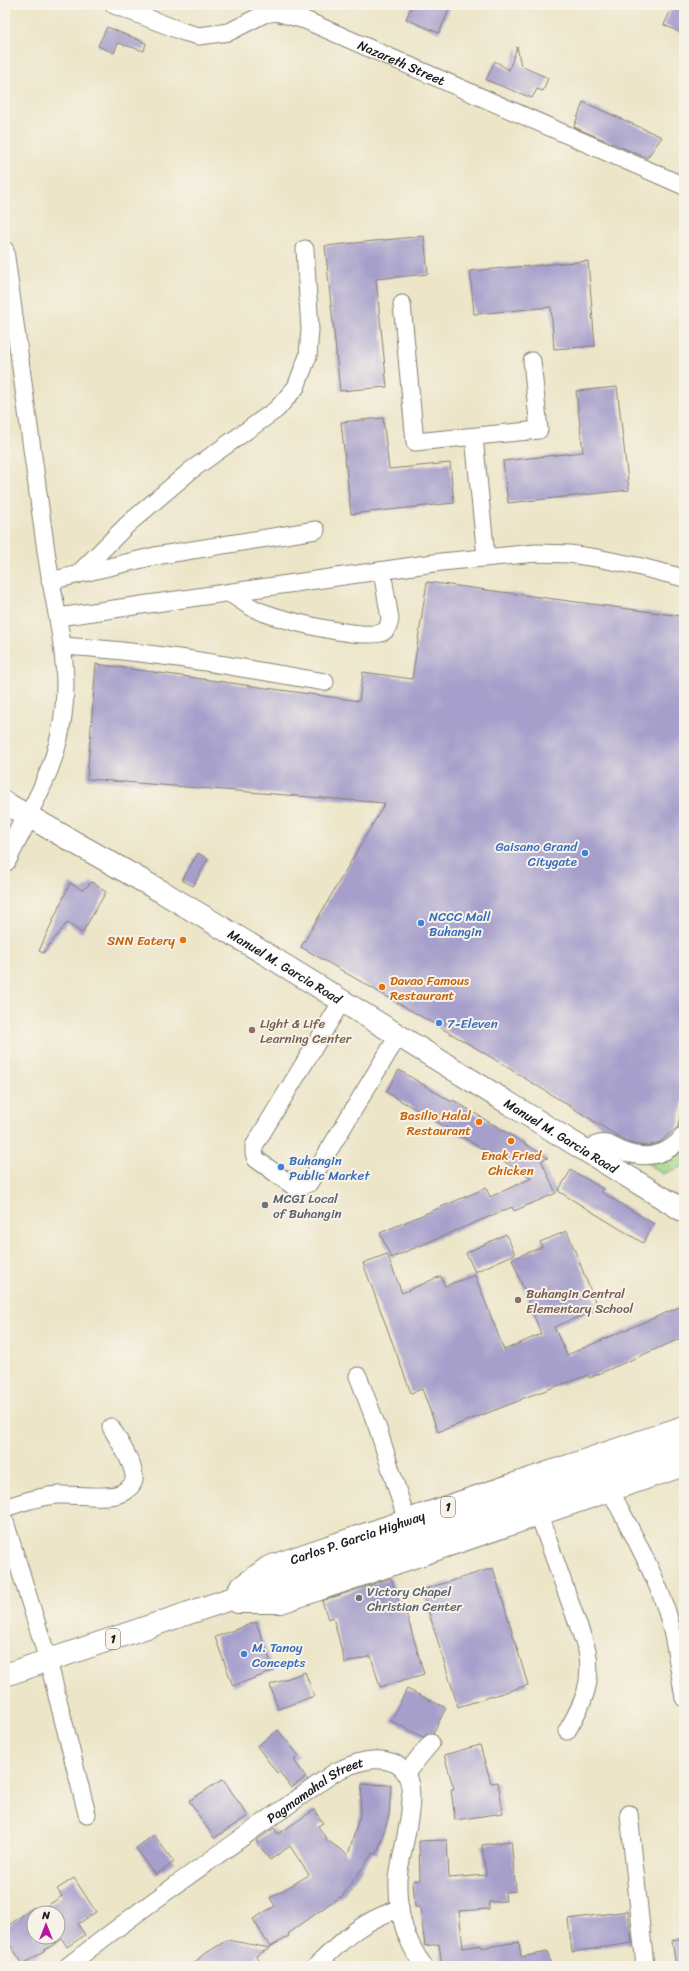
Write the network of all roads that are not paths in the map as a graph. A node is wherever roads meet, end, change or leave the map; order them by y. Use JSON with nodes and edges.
{"nodes":[{"id":1,"x":114,"y":5,"type":"edge"},
{"id":2,"x":684,"y":186,"type":"edge"},
{"id":3,"x":305,"y":249,"type":"dead end"},
{"id":4,"x":5,"y":250,"type":"edge"},
{"id":5,"x":402,"y":304,"type":"dead end"},
{"id":6,"x":532,"y":361,"type":"dead end"},
{"id":7,"x":474,"y":437,"type":"junction"},
{"id":8,"x":316,"y":530,"type":"dead end"},
{"id":9,"x":486,"y":557,"type":"junction"},
{"id":10,"x":382,"y":571,"type":"junction"},
{"id":11,"x":77,"y":575,"type":"junction"},
{"id":12,"x":684,"y":578,"type":"edge"},
{"id":13,"x":50,"y":581,"type":"junction"},
{"id":14,"x":229,"y":593,"type":"junction"},
{"id":15,"x":58,"y":617,"type":"junction"},
{"id":16,"x":62,"y":646,"type":"junction"},
{"id":17,"x":325,"y":682,"type":"dead end"},
{"id":18,"x":5,"y":804,"type":"edge"},
{"id":19,"x":28,"y":815,"type":"junction"},
{"id":20,"x":5,"y":860,"type":"edge"},
{"id":21,"x":342,"y":1001,"type":"junction"},
{"id":22,"x":398,"y":1036,"type":"junction"},
{"id":23,"x":684,"y":1135,"type":"edge"},
{"id":24,"x":590,"y":1152,"type":"junction"},
{"id":25,"x":684,"y":1211,"type":"edge"},
{"id":26,"x":358,"y":1376,"type":"dead end"},
{"id":27,"x":684,"y":1427,"type":"edge"},
{"id":28,"x":111,"y":1428,"type":"dead end"},
{"id":29,"x":684,"y":1446,"type":"edge"},
{"id":30,"x":682,"y":1470,"type":"edge"},
{"id":31,"x":610,"y":1490,"type":"junction"},
{"id":32,"x":5,"y":1508,"type":"edge"},
{"id":33,"x":539,"y":1514,"type":"junction"},
{"id":34,"x":407,"y":1520,"type":"junction"},
{"id":35,"x":5,"y":1522,"type":"edge"},
{"id":36,"x":221,"y":1602,"type":"junction"},
{"id":37,"x":48,"y":1660,"type":"junction"},
{"id":38,"x":5,"y":1674,"type":"edge"},
{"id":39,"x":684,"y":1698,"type":"edge"},
{"id":40,"x":567,"y":1731,"type":"dead end"},
{"id":41,"x":431,"y":1743,"type":"dead end"},
{"id":42,"x":406,"y":1773,"type":"junction"},
{"id":43,"x":87,"y":1814,"type":"dead end"},
{"id":44,"x":629,"y":1814,"type":"dead end"},
{"id":45,"x":400,"y":1908,"type":"junction"},
{"id":46,"x":68,"y":1966,"type":"edge"},
{"id":47,"x":316,"y":1966,"type":"edge"},
{"id":48,"x":424,"y":1966,"type":"edge"},
{"id":49,"x":646,"y":1966,"type":"edge"}],
"edges":[{"from":1,"to":2,"type":"street","name":"Nazareth Street"},
{"from":3,"to":11,"type":"street"},
{"from":4,"to":13,"type":"street"},
{"from":5,"to":7,"type":"street"},
{"from":6,"to":7,"type":"street"},
{"from":7,"to":9,"type":"street"},
{"from":8,"to":11,"type":"street"},
{"from":9,"to":10,"type":"street"},
{"from":9,"to":12,"type":"street"},
{"from":10,"to":14,"type":"street"},
{"from":10,"to":14,"type":"street"},
{"from":11,"to":13,"type":"street"},
{"from":13,"to":15,"type":"street"},
{"from":14,"to":15,"type":"street"},
{"from":15,"to":16,"type":"street"},
{"from":16,"to":17,"type":"street"},
{"from":16,"to":19,"type":"street"},
{"from":18,"to":19,"type":"main road","name":"Manuel M. Garcia Road"},
{"from":19,"to":20,"type":"main road"},
{"from":19,"to":21,"type":"main road","name":"Manuel M. Garcia Road"},
{"from":21,"to":22,"type":"main road","name":"Manuel M. Garcia Road"},
{"from":21,"to":22,"type":"street"},
{"from":22,"to":24,"type":"main road","name":"Manuel M. Garcia Road"},
{"from":23,"to":24,"type":"street"},
{"from":24,"to":25,"type":"main road","name":"Manuel M. Garcia Road"},
{"from":26,"to":34,"type":"street"},
{"from":27,"to":34,"type":"main road","name":"Carlos P. Garcia Highway","number":"1"},
{"from":28,"to":32,"type":"street"},
{"from":29,"to":36,"type":"main road","name":"Carlos P. Garcia Highway","number":"1"},
{"from":30,"to":31,"type":"main road","name":"Carlos P. Garcia Highway","number":"1"},
{"from":31,"to":33,"type":"main road","name":"Carlos P. Garcia Highway","number":"1"},
{"from":31,"to":39,"type":"street"},
{"from":33,"to":36,"type":"main road","name":"Carlos P. Garcia Highway","number":"1"},
{"from":33,"to":40,"type":"street"},
{"from":34,"to":36,"type":"main road","name":"Carlos P. Garcia Highway","number":"1"},
{"from":35,"to":37,"type":"street"},
{"from":36,"to":37,"type":"main road","name":"Carlos P. Garcia Highway","number":"1"},
{"from":37,"to":38,"type":"main road","name":"Carlos P. Garcia Highway","number":"1"},
{"from":37,"to":43,"type":"street"},
{"from":41,"to":42,"type":"street"},
{"from":42,"to":45,"type":"street"},
{"from":42,"to":46,"type":"street","name":"Pagmamahal Street"},
{"from":44,"to":49,"type":"street"},
{"from":45,"to":47,"type":"street"},
{"from":45,"to":48,"type":"street"}]}
